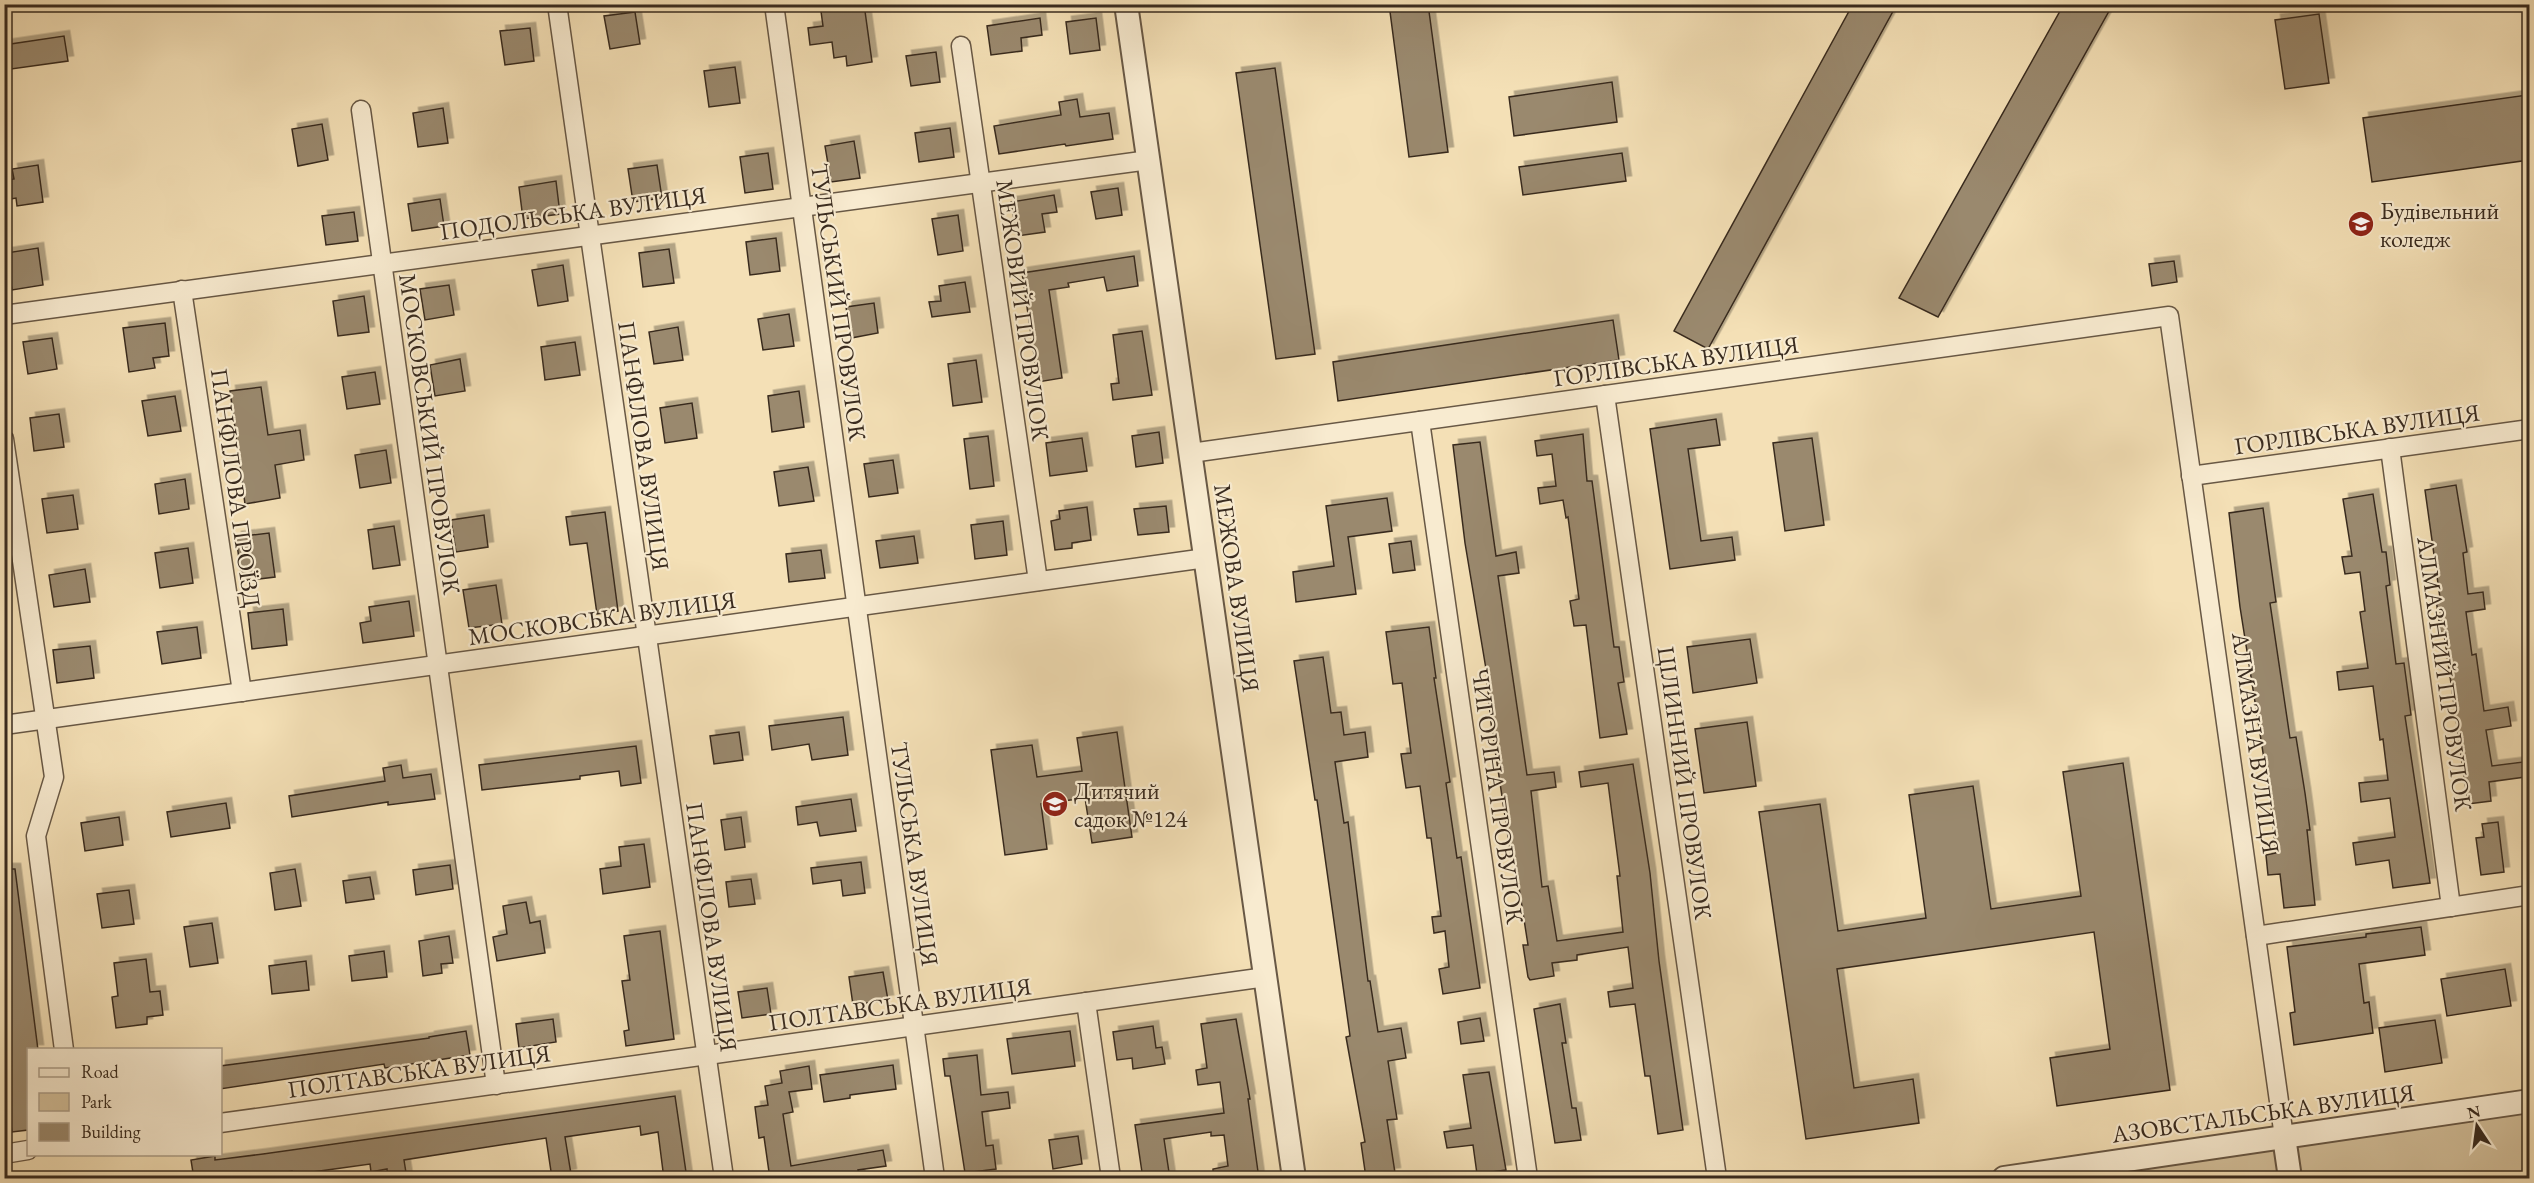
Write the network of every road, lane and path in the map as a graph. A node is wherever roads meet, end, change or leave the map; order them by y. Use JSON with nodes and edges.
{"nodes":[{"id":1,"x":557,"y":4,"type":"edge"},
{"id":2,"x":774,"y":4,"type":"edge"},
{"id":3,"x":1126,"y":4,"type":"edge"},
{"id":4,"x":961,"y":46,"type":"dead end"},
{"id":5,"x":361,"y":110,"type":"dead end"},
{"id":6,"x":1149,"y":160,"type":"junction"},
{"id":7,"x":981,"y":183,"type":"junction"},
{"id":8,"x":802,"y":207,"type":"junction"},
{"id":9,"x":590,"y":235,"type":"junction"},
{"id":10,"x":382,"y":263,"type":"junction"},
{"id":11,"x":182,"y":290,"type":"junction"},
{"id":12,"x":4,"y":315,"type":"edge"},
{"id":13,"x":2169,"y":316,"type":"joint"},
{"id":14,"x":1605,"y":395,"type":"junction"},
{"id":15,"x":1420,"y":421,"type":"junction"},
{"id":16,"x":2529,"y":429,"type":"edge"},
{"id":17,"x":4,"y":439,"type":"edge"},
{"id":18,"x":2390,"y":448,"type":"junction"},
{"id":19,"x":1191,"y":453,"type":"junction"},
{"id":20,"x":2191,"y":476,"type":"junction"},
{"id":21,"x":1206,"y":558,"type":"junction"},
{"id":22,"x":1038,"y":581,"type":"junction"},
{"id":23,"x":857,"y":607,"type":"junction"},
{"id":24,"x":647,"y":636,"type":"junction"},
{"id":25,"x":437,"y":665,"type":"junction"},
{"id":26,"x":242,"y":692,"type":"junction"},
{"id":27,"x":46,"y":720,"type":"junction"},
{"id":28,"x":4,"y":725,"type":"edge"},
{"id":29,"x":2529,"y":895,"type":"edge"},
{"id":30,"x":2451,"y":907,"type":"junction"},
{"id":31,"x":2256,"y":936,"type":"junction"},
{"id":32,"x":1266,"y":977,"type":"junction"},
{"id":33,"x":1086,"y":1002,"type":"junction"},
{"id":34,"x":914,"y":1027,"type":"junction"},
{"id":35,"x":64,"y":1048,"type":"edge"},
{"id":36,"x":706,"y":1055,"type":"junction"},
{"id":37,"x":496,"y":1085,"type":"junction"},
{"id":38,"x":2529,"y":1101,"type":"edge"},
{"id":39,"x":222,"y":1123,"type":"edge"},
{"id":40,"x":2284,"y":1137,"type":"junction"},
{"id":41,"x":27,"y":1150,"type":"edge"},
{"id":42,"x":4,"y":1154,"type":"edge"},
{"id":43,"x":724,"y":1179,"type":"edge"},
{"id":44,"x":935,"y":1179,"type":"edge"},
{"id":45,"x":1111,"y":1179,"type":"edge"},
{"id":46,"x":1294,"y":1179,"type":"edge"},
{"id":47,"x":1528,"y":1179,"type":"edge"},
{"id":48,"x":1717,"y":1179,"type":"edge"},
{"id":49,"x":2004,"y":1179,"type":"edge"},
{"id":50,"x":2290,"y":1179,"type":"edge"}],
"edges":[{"from":1,"to":9,"type":"street","name":"ПАНФІЛОВА ВУЛИЦЯ"},
{"from":2,"to":8,"type":"street","name":"ТУЛЬСЬКИЙ ПРОВУЛОК"},
{"from":3,"to":6,"type":"street","name":"МЕЖОВА ВУЛИЦЯ"},
{"from":4,"to":7,"type":"street","name":"МЕЖОВИЙ ПРОВУЛОК"},
{"from":5,"to":10,"type":"street","name":"МОСКОВСЬКИЙ ПРОВУЛОК"},
{"from":6,"to":7,"type":"street","name":"ПОДОЛЬСЬКА ВУЛИЦЯ"},
{"from":6,"to":19,"type":"street","name":"МЕЖОВА ВУЛИЦЯ"},
{"from":7,"to":8,"type":"street","name":"ПОДОЛЬСЬКА ВУЛИЦЯ"},
{"from":7,"to":22,"type":"street","name":"МЕЖОВИЙ ПРОВУЛОК"},
{"from":8,"to":9,"type":"street","name":"ПОДОЛЬСЬКА ВУЛИЦЯ"},
{"from":8,"to":23,"type":"street","name":"ТУЛЬСЬКИЙ ПРОВУЛОК"},
{"from":9,"to":10,"type":"street","name":"ПОДОЛЬСЬКА ВУЛИЦЯ"},
{"from":9,"to":24,"type":"street","name":"ПАНФІЛОВА ВУЛИЦЯ"},
{"from":10,"to":11,"type":"street","name":"ПОДОЛЬСЬКА ВУЛИЦЯ"},
{"from":10,"to":25,"type":"street","name":"МОСКОВСЬКИЙ ПРОВУЛОК"},
{"from":11,"to":12,"type":"street","name":"ПОДОЛЬСЬКА ВУЛИЦЯ"},
{"from":11,"to":26,"type":"street","name":"ПАНФІЛОВА ПРОЇЗД"},
{"from":13,"to":14,"type":"street","name":"ГОРЛІВСЬКА ВУЛИЦЯ"},
{"from":13,"to":20,"type":"street","name":"АЛМАЗНА ВУЛИЦЯ"},
{"from":14,"to":15,"type":"street","name":"ГОРЛІВСЬКА ВУЛИЦЯ"},
{"from":14,"to":48,"type":"street","name":"ЦІЛИННИЙ ПРОВУЛОК"},
{"from":15,"to":19,"type":"street","name":"ГОРЛІВСЬКА ВУЛИЦЯ"},
{"from":15,"to":47,"type":"street","name":"ЧИГОРІНА ПРОВУЛОК"},
{"from":16,"to":18,"type":"street","name":"ГОРЛІВСЬКА ВУЛИЦЯ"},
{"from":17,"to":27,"type":"street"},
{"from":18,"to":20,"type":"street","name":"ГОРЛІВСЬКА ВУЛИЦЯ"},
{"from":18,"to":30,"type":"street","name":"АЛМАЗНИЙ ПРОВУЛОК"},
{"from":19,"to":21,"type":"street","name":"МЕЖОВА ВУЛИЦЯ"},
{"from":20,"to":31,"type":"street","name":"АЛМАЗНА ВУЛИЦЯ"},
{"from":21,"to":22,"type":"street","name":"МОСКОВСЬКА ВУЛИЦЯ"},
{"from":21,"to":32,"type":"street","name":"МЕЖОВА ВУЛИЦЯ"},
{"from":22,"to":23,"type":"street","name":"МОСКОВСЬКА ВУЛИЦЯ"},
{"from":23,"to":24,"type":"street","name":"МОСКОВСЬКА ВУЛИЦЯ"},
{"from":23,"to":34,"type":"street","name":"ТУЛЬСЬКА ВУЛИЦЯ"},
{"from":24,"to":25,"type":"street","name":"МОСКОВСЬКА ВУЛИЦЯ"},
{"from":24,"to":36,"type":"street","name":"ПАНФІЛОВА ВУЛИЦЯ"},
{"from":25,"to":26,"type":"street","name":"МОСКОВСЬКА ВУЛИЦЯ"},
{"from":25,"to":37,"type":"street","name":"МОСКОВСЬКИЙ ПРОВУЛОК"},
{"from":26,"to":27,"type":"street","name":"МОСКОВСЬКА ВУЛИЦЯ"},
{"from":27,"to":28,"type":"street","name":"МОСКОВСЬКА ВУЛИЦЯ"},
{"from":27,"to":35,"type":"street"},
{"from":29,"to":30,"type":"street"},
{"from":30,"to":31,"type":"street"},
{"from":31,"to":40,"type":"street","name":"АЛМАЗНА ВУЛИЦЯ"},
{"from":32,"to":33,"type":"street","name":"ПОЛТАВСЬКА ВУЛИЦЯ"},
{"from":32,"to":46,"type":"street","name":"МЕЖОВА ВУЛИЦЯ"},
{"from":33,"to":34,"type":"street","name":"ПОЛТАВСЬКА ВУЛИЦЯ"},
{"from":33,"to":45,"type":"street"},
{"from":34,"to":36,"type":"street","name":"ПОЛТАВСЬКА ВУЛИЦЯ"},
{"from":34,"to":44,"type":"street","name":"ТУЛЬСЬКА ВУЛИЦЯ"},
{"from":36,"to":37,"type":"street","name":"ПОЛТАВСЬКА ВУЛИЦЯ"},
{"from":36,"to":43,"type":"street","name":"ПАНФІЛОВА ВУЛИЦЯ"},
{"from":37,"to":39,"type":"street","name":"ПОЛТАВСЬКА ВУЛИЦЯ"},
{"from":38,"to":40,"type":"street","name":"АЗОВСТАЛЬСЬКА ВУЛИЦЯ"},
{"from":40,"to":49,"type":"street","name":"АЗОВСТАЛЬСЬКА ВУЛИЦЯ"},
{"from":40,"to":50,"type":"street","name":"АЛМАЗНА ВУЛИЦЯ"},
{"from":41,"to":42,"type":"street"}]}
